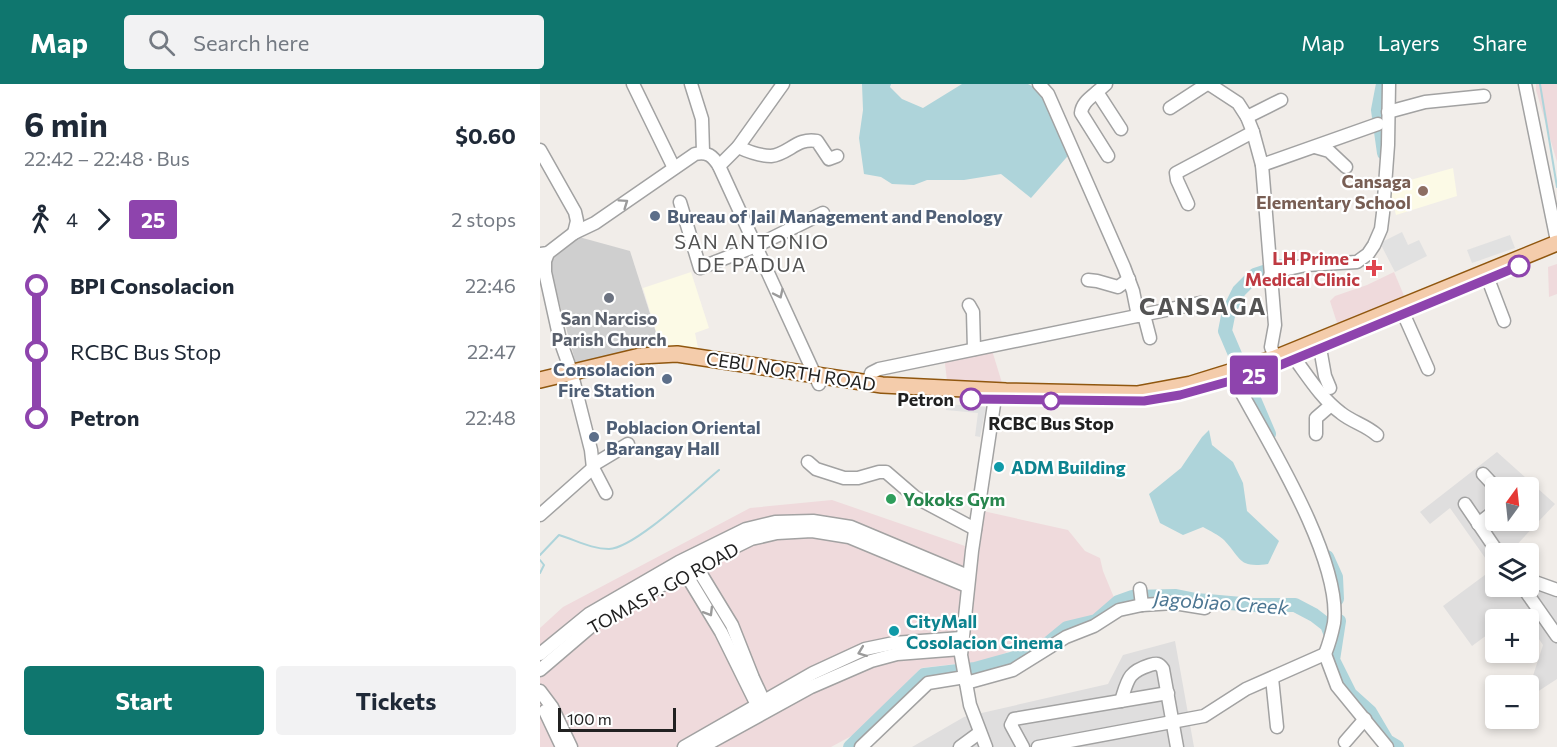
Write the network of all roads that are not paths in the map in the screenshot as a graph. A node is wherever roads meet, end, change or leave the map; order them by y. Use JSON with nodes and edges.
{"nodes":[{"id":1,"x":633,"y":84,"type":"edge"},
{"id":2,"x":691,"y":84,"type":"edge"},
{"id":3,"x":783,"y":84,"type":"edge"},
{"id":4,"x":1039,"y":84,"type":"edge"},
{"id":5,"x":1208,"y":84,"type":"edge"},
{"id":6,"x":1389,"y":84,"type":"edge"},
{"id":7,"x":1525,"y":84,"type":"edge"},
{"id":8,"x":1102,"y":88,"type":"edge"},
{"id":9,"x":1484,"y":96,"type":"dead end"},
{"id":10,"x":1281,"y":100,"type":"dead end"},
{"id":11,"x":1170,"y":108,"type":"dead end"},
{"id":12,"x":1388,"y":112,"type":"junction"},
{"id":13,"x":1247,"y":117,"type":"junction"},
{"id":14,"x":1378,"y":124,"type":"dead end"},
{"id":15,"x":1121,"y":129,"type":"dead end"},
{"id":16,"x":1253,"y":132,"type":"junction"},
{"id":17,"x":738,"y":147,"type":"junction"},
{"id":18,"x":1315,"y":147,"type":"junction"},
{"id":19,"x":540,"y":150,"type":"edge"},
{"id":20,"x":703,"y":152,"type":"junction"},
{"id":21,"x":837,"y":156,"type":"dead end"},
{"id":22,"x":1108,"y":156,"type":"dead end"},
{"id":23,"x":1262,"y":165,"type":"junction"},
{"id":24,"x":720,"y":166,"type":"junction"},
{"id":25,"x":1346,"y":167,"type":"dead end"},
{"id":26,"x":675,"y":168,"type":"junction"},
{"id":27,"x":680,"y":202,"type":"dead end"},
{"id":28,"x":1188,"y":204,"type":"dead end"},
{"id":29,"x":822,"y":213,"type":"dead end"},
{"id":30,"x":574,"y":233,"type":"junction"},
{"id":31,"x":1557,"y":242,"type":"edge"},
{"id":32,"x":756,"y":246,"type":"junction"},
{"id":33,"x":1557,"y":251,"type":"edge"},
{"id":34,"x":544,"y":253,"type":"edge"},
{"id":35,"x":1270,"y":272,"type":"junction"},
{"id":36,"x":1129,"y":279,"type":"junction"},
{"id":37,"x":1488,"y":279,"type":"junction"},
{"id":38,"x":1088,"y":280,"type":"dead end"},
{"id":39,"x":1200,"y":303,"type":"dead end"},
{"id":40,"x":969,"y":305,"type":"dead end"},
{"id":41,"x":1404,"y":315,"type":"junction"},
{"id":42,"x":1141,"y":316,"type":"junction"},
{"id":43,"x":1504,"y":321,"type":"dead end"},
{"id":44,"x":1150,"y":338,"type":"dead end"},
{"id":45,"x":1320,"y":348,"type":"junction"},
{"id":46,"x":974,"y":349,"type":"junction"},
{"id":47,"x":1275,"y":358,"type":"junction"},
{"id":48,"x":1295,"y":359,"type":"junction"},
{"id":49,"x":1428,"y":369,"type":"dead end"},
{"id":50,"x":1251,"y":371,"type":"junction"},
{"id":51,"x":572,"y":375,"type":"junction"},
{"id":52,"x":1235,"y":378,"type":"junction"},
{"id":53,"x":540,"y":380,"type":"edge"},
{"id":54,"x":817,"y":380,"type":"junction"},
{"id":55,"x":869,"y":383,"type":"junction"},
{"id":56,"x":1330,"y":388,"type":"dead end"},
{"id":57,"x":540,"y":389,"type":"edge"},
{"id":58,"x":993,"y":395,"type":"junction"},
{"id":59,"x":1331,"y":405,"type":"junction"},
{"id":60,"x":1316,"y":434,"type":"dead end"},
{"id":61,"x":1377,"y":435,"type":"dead end"},
{"id":62,"x":628,"y":444,"type":"dead end"},
{"id":63,"x":808,"y":462,"type":"dead end"},
{"id":64,"x":593,"y":467,"type":"junction"},
{"id":65,"x":1483,"y":474,"type":"dead end"},
{"id":66,"x":1486,"y":477,"type":"edge"},
{"id":67,"x":606,"y":493,"type":"dead end"},
{"id":68,"x":1465,"y":504,"type":"dead end"},
{"id":69,"x":540,"y":515,"type":"edge"},
{"id":70,"x":1485,"y":519,"type":"edge"},
{"id":71,"x":1478,"y":524,"type":"junction"},
{"id":72,"x":972,"y":528,"type":"junction"},
{"id":73,"x":1491,"y":543,"type":"edge"},
{"id":74,"x":694,"y":561,"type":"junction"},
{"id":75,"x":682,"y":567,"type":"junction"},
{"id":76,"x":965,"y":580,"type":"junction"},
{"id":77,"x":1539,"y":584,"type":"edge"},
{"id":78,"x":1557,"y":590,"type":"edge"},
{"id":79,"x":1530,"y":597,"type":"edge"},
{"id":80,"x":1205,"y":608,"type":"dead end"},
{"id":81,"x":1557,"y":636,"type":"edge"},
{"id":82,"x":1327,"y":650,"type":"junction"},
{"id":83,"x":540,"y":654,"type":"edge"},
{"id":84,"x":961,"y":659,"type":"junction"},
{"id":85,"x":540,"y":670,"type":"edge"},
{"id":86,"x":1272,"y":678,"type":"junction"},
{"id":87,"x":540,"y":692,"type":"edge"},
{"id":88,"x":1168,"y":693,"type":"junction"},
{"id":89,"x":1121,"y":701,"type":"junction"},
{"id":90,"x":540,"y":705,"type":"edge"},
{"id":91,"x":762,"y":708,"type":"junction"},
{"id":92,"x":1365,"y":719,"type":"junction"},
{"id":93,"x":1173,"y":723,"type":"junction"},
{"id":94,"x":1277,"y":727,"type":"dead end"},
{"id":95,"x":979,"y":733,"type":"junction"},
{"id":96,"x":1345,"y":742,"type":"dead end"},
{"id":97,"x":1381,"y":745,"type":"edge"},
{"id":98,"x":562,"y":747,"type":"edge"},
{"id":99,"x":571,"y":747,"type":"edge"},
{"id":100,"x":684,"y":747,"type":"edge"},
{"id":101,"x":702,"y":747,"type":"edge"},
{"id":102,"x":861,"y":747,"type":"edge"},
{"id":103,"x":960,"y":747,"type":"edge"},
{"id":104,"x":986,"y":747,"type":"edge"},
{"id":105,"x":1023,"y":747,"type":"edge"},
{"id":106,"x":1038,"y":747,"type":"edge"},
{"id":107,"x":1177,"y":747,"type":"edge"}],
"edges":[{"from":1,"to":26,"type":"street"},
{"from":2,"to":20,"type":"street"},
{"from":3,"to":17,"type":"street"},
{"from":4,"to":36,"type":"street"},
{"from":5,"to":11,"type":"street"},
{"from":5,"to":13,"type":"street"},
{"from":6,"to":12,"type":"street"},
{"from":7,"to":31,"type":"street"},
{"from":8,"to":15,"type":"street"},
{"from":8,"to":22,"type":"street"},
{"from":9,"to":12,"type":"street"},
{"from":10,"to":13,"type":"street"},
{"from":12,"to":35,"type":"street"},
{"from":13,"to":16,"type":"street"},
{"from":14,"to":18,"type":"street"},
{"from":16,"to":23,"type":"street"},
{"from":16,"to":28,"type":"street"},
{"from":17,"to":21,"type":"street"},
{"from":17,"to":24,"type":"street"},
{"from":18,"to":23,"type":"street"},
{"from":18,"to":25,"type":"street"},
{"from":19,"to":30,"type":"street"},
{"from":20,"to":24,"type":"street"},
{"from":20,"to":26,"type":"street"},
{"from":23,"to":35,"type":"street"},
{"from":24,"to":32,"type":"street"},
{"from":30,"to":26,"type":"street","one_way":true},
{"from":27,"to":32,"type":"street"},
{"from":29,"to":32,"type":"street"},
{"from":30,"to":34,"type":"street"},
{"from":31,"to":47,"type":"main road","name":"CEBU NORTH ROAD"},
{"from":32,"to":54,"type":"street","one_way":true},
{"from":33,"to":37,"type":"main road","name":"CEBU NORTH ROAD"},
{"from":34,"to":51,"type":"street"},
{"from":35,"to":47,"type":"street"},
{"from":36,"to":38,"type":"street"},
{"from":36,"to":42,"type":"street"},
{"from":37,"to":41,"type":"main road","name":"CEBU NORTH ROAD"},
{"from":37,"to":43,"type":"street"},
{"from":39,"to":42,"type":"street"},
{"from":40,"to":46,"type":"street"},
{"from":41,"to":45,"type":"main road","name":"CEBU NORTH ROAD"},
{"from":41,"to":49,"type":"street"},
{"from":42,"to":44,"type":"street"},
{"from":42,"to":46,"type":"street"},
{"from":45,"to":48,"type":"main road","name":"CEBU NORTH ROAD"},
{"from":45,"to":56,"type":"street"},
{"from":46,"to":55,"type":"street"},
{"from":47,"to":50,"type":"main road","name":"CEBU NORTH ROAD"},
{"from":48,"to":50,"type":"main road","name":"CEBU NORTH ROAD"},
{"from":48,"to":59,"type":"street"},
{"from":50,"to":52,"type":"main road","name":"CEBU NORTH ROAD"},
{"from":51,"to":53,"type":"main road","name":"CEBU NORTH ROAD"},
{"from":51,"to":54,"type":"main road","name":"CEBU NORTH ROAD"},
{"from":51,"to":57,"type":"main road","name":"CEBU NORTH ROAD"},
{"from":51,"to":64,"type":"street"},
{"from":52,"to":58,"type":"main road","name":"CEBU NORTH ROAD"},
{"from":52,"to":82,"type":"street"},
{"from":54,"to":55,"type":"main road","name":"CEBU NORTH ROAD"},
{"from":54,"to":58,"type":"main road","name":"CEBU NORTH ROAD"},
{"from":55,"to":58,"type":"main road","name":"CEBU NORTH ROAD"},
{"from":58,"to":72,"type":"street"},
{"from":59,"to":60,"type":"street"},
{"from":59,"to":61,"type":"street"},
{"from":62,"to":64,"type":"street"},
{"from":63,"to":72,"type":"street"},
{"from":64,"to":67,"type":"street"},
{"from":64,"to":69,"type":"street"},
{"from":65,"to":66,"type":"street"},
{"from":68,"to":71,"type":"street"},
{"from":70,"to":71,"type":"street"},
{"from":71,"to":73,"type":"street"},
{"from":72,"to":76,"type":"street"},
{"from":74,"to":75,"type":"street","name":"TOMAS P. GO ROAD"},
{"from":74,"to":76,"type":"street","name":"TOMAS P. GO ROAD"},
{"from":74,"to":91,"type":"street"},
{"from":75,"to":83,"type":"street","name":"TOMAS P. GO ROAD"},
{"from":75,"to":85,"type":"street","name":"TOMAS P. GO ROAD"},
{"from":75,"to":91,"type":"street","one_way":true},
{"from":76,"to":84,"type":"street"},
{"from":77,"to":78,"type":"street"},
{"from":79,"to":81,"type":"street"},
{"from":80,"to":84,"type":"street"},
{"from":82,"to":86,"type":"street"},
{"from":82,"to":92,"type":"street"},
{"from":84,"to":91,"type":"street"},
{"from":84,"to":95,"type":"street"},
{"from":84,"to":102,"type":"street"},
{"from":86,"to":93,"type":"street"},
{"from":86,"to":94,"type":"street"},
{"from":87,"to":99,"type":"street"},
{"from":88,"to":89,"type":"street"},
{"from":88,"to":89,"type":"street"},
{"from":88,"to":93,"type":"street"},
{"from":89,"to":105,"type":"street"},
{"from":90,"to":98,"type":"street"},
{"from":91,"to":100,"type":"street"},
{"from":91,"to":101,"type":"street"},
{"from":92,"to":96,"type":"street"},
{"from":92,"to":97,"type":"street"},
{"from":93,"to":106,"type":"street"},
{"from":93,"to":107,"type":"street"},
{"from":95,"to":103,"type":"street"},
{"from":95,"to":104,"type":"street"}]}
